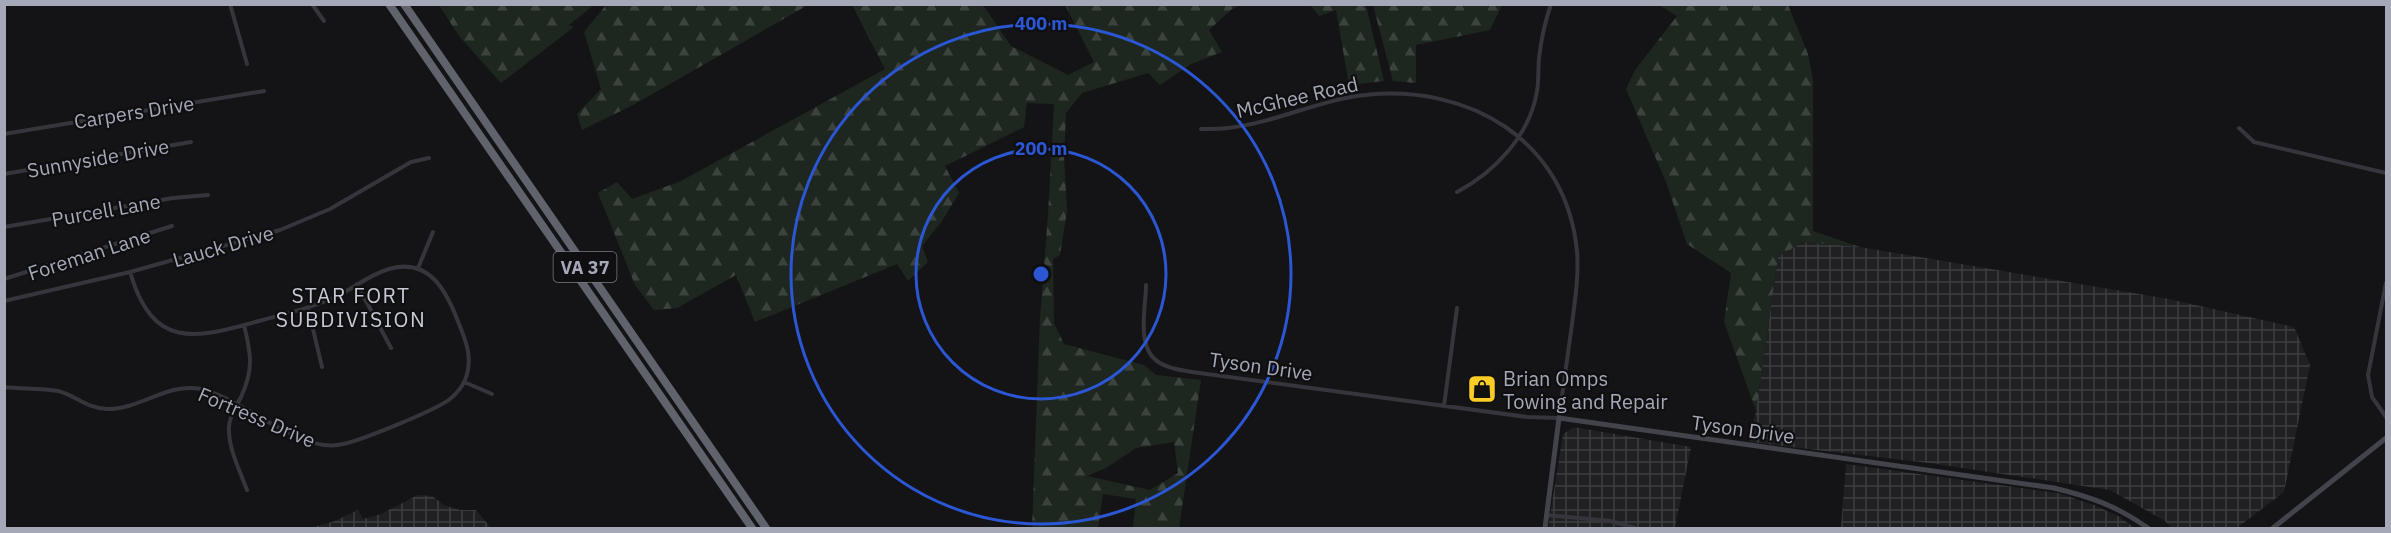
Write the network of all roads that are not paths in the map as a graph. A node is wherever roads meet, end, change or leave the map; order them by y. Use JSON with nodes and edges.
{"nodes":[{"id":1,"x":230,"y":4,"type":"edge"},
{"id":2,"x":312,"y":4,"type":"edge"},
{"id":3,"x":389,"y":4,"type":"edge"},
{"id":4,"x":404,"y":4,"type":"edge"},
{"id":5,"x":1551,"y":4,"type":"edge"},
{"id":6,"x":324,"y":21,"type":"dead end"},
{"id":7,"x":247,"y":64,"type":"dead end"},
{"id":8,"x":264,"y":91,"type":"dead end"},
{"id":9,"x":1201,"y":129,"type":"dead end"},
{"id":10,"x":2239,"y":129,"type":"dead end"},
{"id":11,"x":4,"y":134,"type":"edge"},
{"id":12,"x":1519,"y":137,"type":"junction"},
{"id":13,"x":191,"y":142,"type":"dead end"},
{"id":14,"x":429,"y":158,"type":"dead end"},
{"id":15,"x":2386,"y":173,"type":"edge"},
{"id":16,"x":4,"y":174,"type":"edge"},
{"id":17,"x":1457,"y":192,"type":"dead end"},
{"id":18,"x":208,"y":195,"type":"dead end"},
{"id":19,"x":172,"y":226,"type":"dead end"},
{"id":20,"x":4,"y":227,"type":"edge"},
{"id":21,"x":433,"y":232,"type":"dead end"},
{"id":22,"x":418,"y":268,"type":"junction"},
{"id":23,"x":130,"y":272,"type":"junction"},
{"id":24,"x":4,"y":279,"type":"edge"},
{"id":25,"x":2386,"y":283,"type":"edge"},
{"id":26,"x":357,"y":284,"type":"junction"},
{"id":27,"x":1146,"y":285,"type":"dead end"},
{"id":28,"x":4,"y":301,"type":"edge"},
{"id":29,"x":308,"y":308,"type":"junction"},
{"id":30,"x":1457,"y":308,"type":"dead end"},
{"id":31,"x":244,"y":325,"type":"junction"},
{"id":32,"x":391,"y":348,"type":"dead end"},
{"id":33,"x":322,"y":367,"type":"dead end"},
{"id":34,"x":464,"y":382,"type":"junction"},
{"id":35,"x":4,"y":387,"type":"edge"},
{"id":36,"x":492,"y":394,"type":"dead end"},
{"id":37,"x":237,"y":404,"type":"junction"},
{"id":38,"x":1444,"y":406,"type":"junction"},
{"id":39,"x":2386,"y":417,"type":"edge"},
{"id":40,"x":1559,"y":418,"type":"junction"},
{"id":41,"x":2386,"y":438,"type":"edge"},
{"id":42,"x":246,"y":490,"type":"dead end"},
{"id":43,"x":1546,"y":515,"type":"junction"},
{"id":44,"x":752,"y":528,"type":"edge"},
{"id":45,"x":766,"y":528,"type":"edge"},
{"id":46,"x":1545,"y":528,"type":"edge"},
{"id":47,"x":1635,"y":528,"type":"edge"},
{"id":48,"x":2148,"y":528,"type":"edge"},
{"id":49,"x":2273,"y":528,"type":"edge"}],
"edges":[{"from":1,"to":7,"type":"street"},
{"from":2,"to":6,"type":"street"},
{"from":3,"to":44,"type":"highway","number":"VA 37"},
{"from":4,"to":45,"type":"highway","number":"VA 37"},
{"from":5,"to":12,"type":"street"},
{"from":8,"to":11,"type":"street","name":"Carpers Drive"},
{"from":9,"to":12,"type":"street","name":"McGhee Road"},
{"from":10,"to":15,"type":"street"},
{"from":12,"to":17,"type":"street"},
{"from":12,"to":40,"type":"street","name":"McGhee Road"},
{"from":13,"to":16,"type":"street","name":"Sunnyside Drive"},
{"from":14,"to":23,"type":"street","name":"Lauck Drive"},
{"from":18,"to":20,"type":"street","name":"Purcell Lane"},
{"from":19,"to":24,"type":"street","name":"Foreman Lane"},
{"from":21,"to":22,"type":"street"},
{"from":22,"to":26,"type":"street"},
{"from":22,"to":34,"type":"street"},
{"from":23,"to":28,"type":"street","name":"Lauck Drive"},
{"from":23,"to":31,"type":"street"},
{"from":25,"to":39,"type":"street"},
{"from":26,"to":29,"type":"street"},
{"from":26,"to":32,"type":"street"},
{"from":27,"to":38,"type":"street","name":"Tyson Drive"},
{"from":29,"to":31,"type":"street"},
{"from":29,"to":33,"type":"street"},
{"from":30,"to":38,"type":"street"},
{"from":31,"to":37,"type":"street"},
{"from":34,"to":36,"type":"street"},
{"from":34,"to":37,"type":"street","name":"Fortress Drive"},
{"from":35,"to":37,"type":"street","name":"Fortress Drive"},
{"from":37,"to":42,"type":"street"},
{"from":38,"to":40,"type":"street","name":"Tyson Drive"},
{"from":40,"to":43,"type":"street","name":"McGhee Road"},
{"from":40,"to":48,"type":"street","name":"Tyson Drive"},
{"from":41,"to":49,"type":"street"},
{"from":43,"to":46,"type":"street","name":"McGhee Road"},
{"from":43,"to":47,"type":"street"}]}
